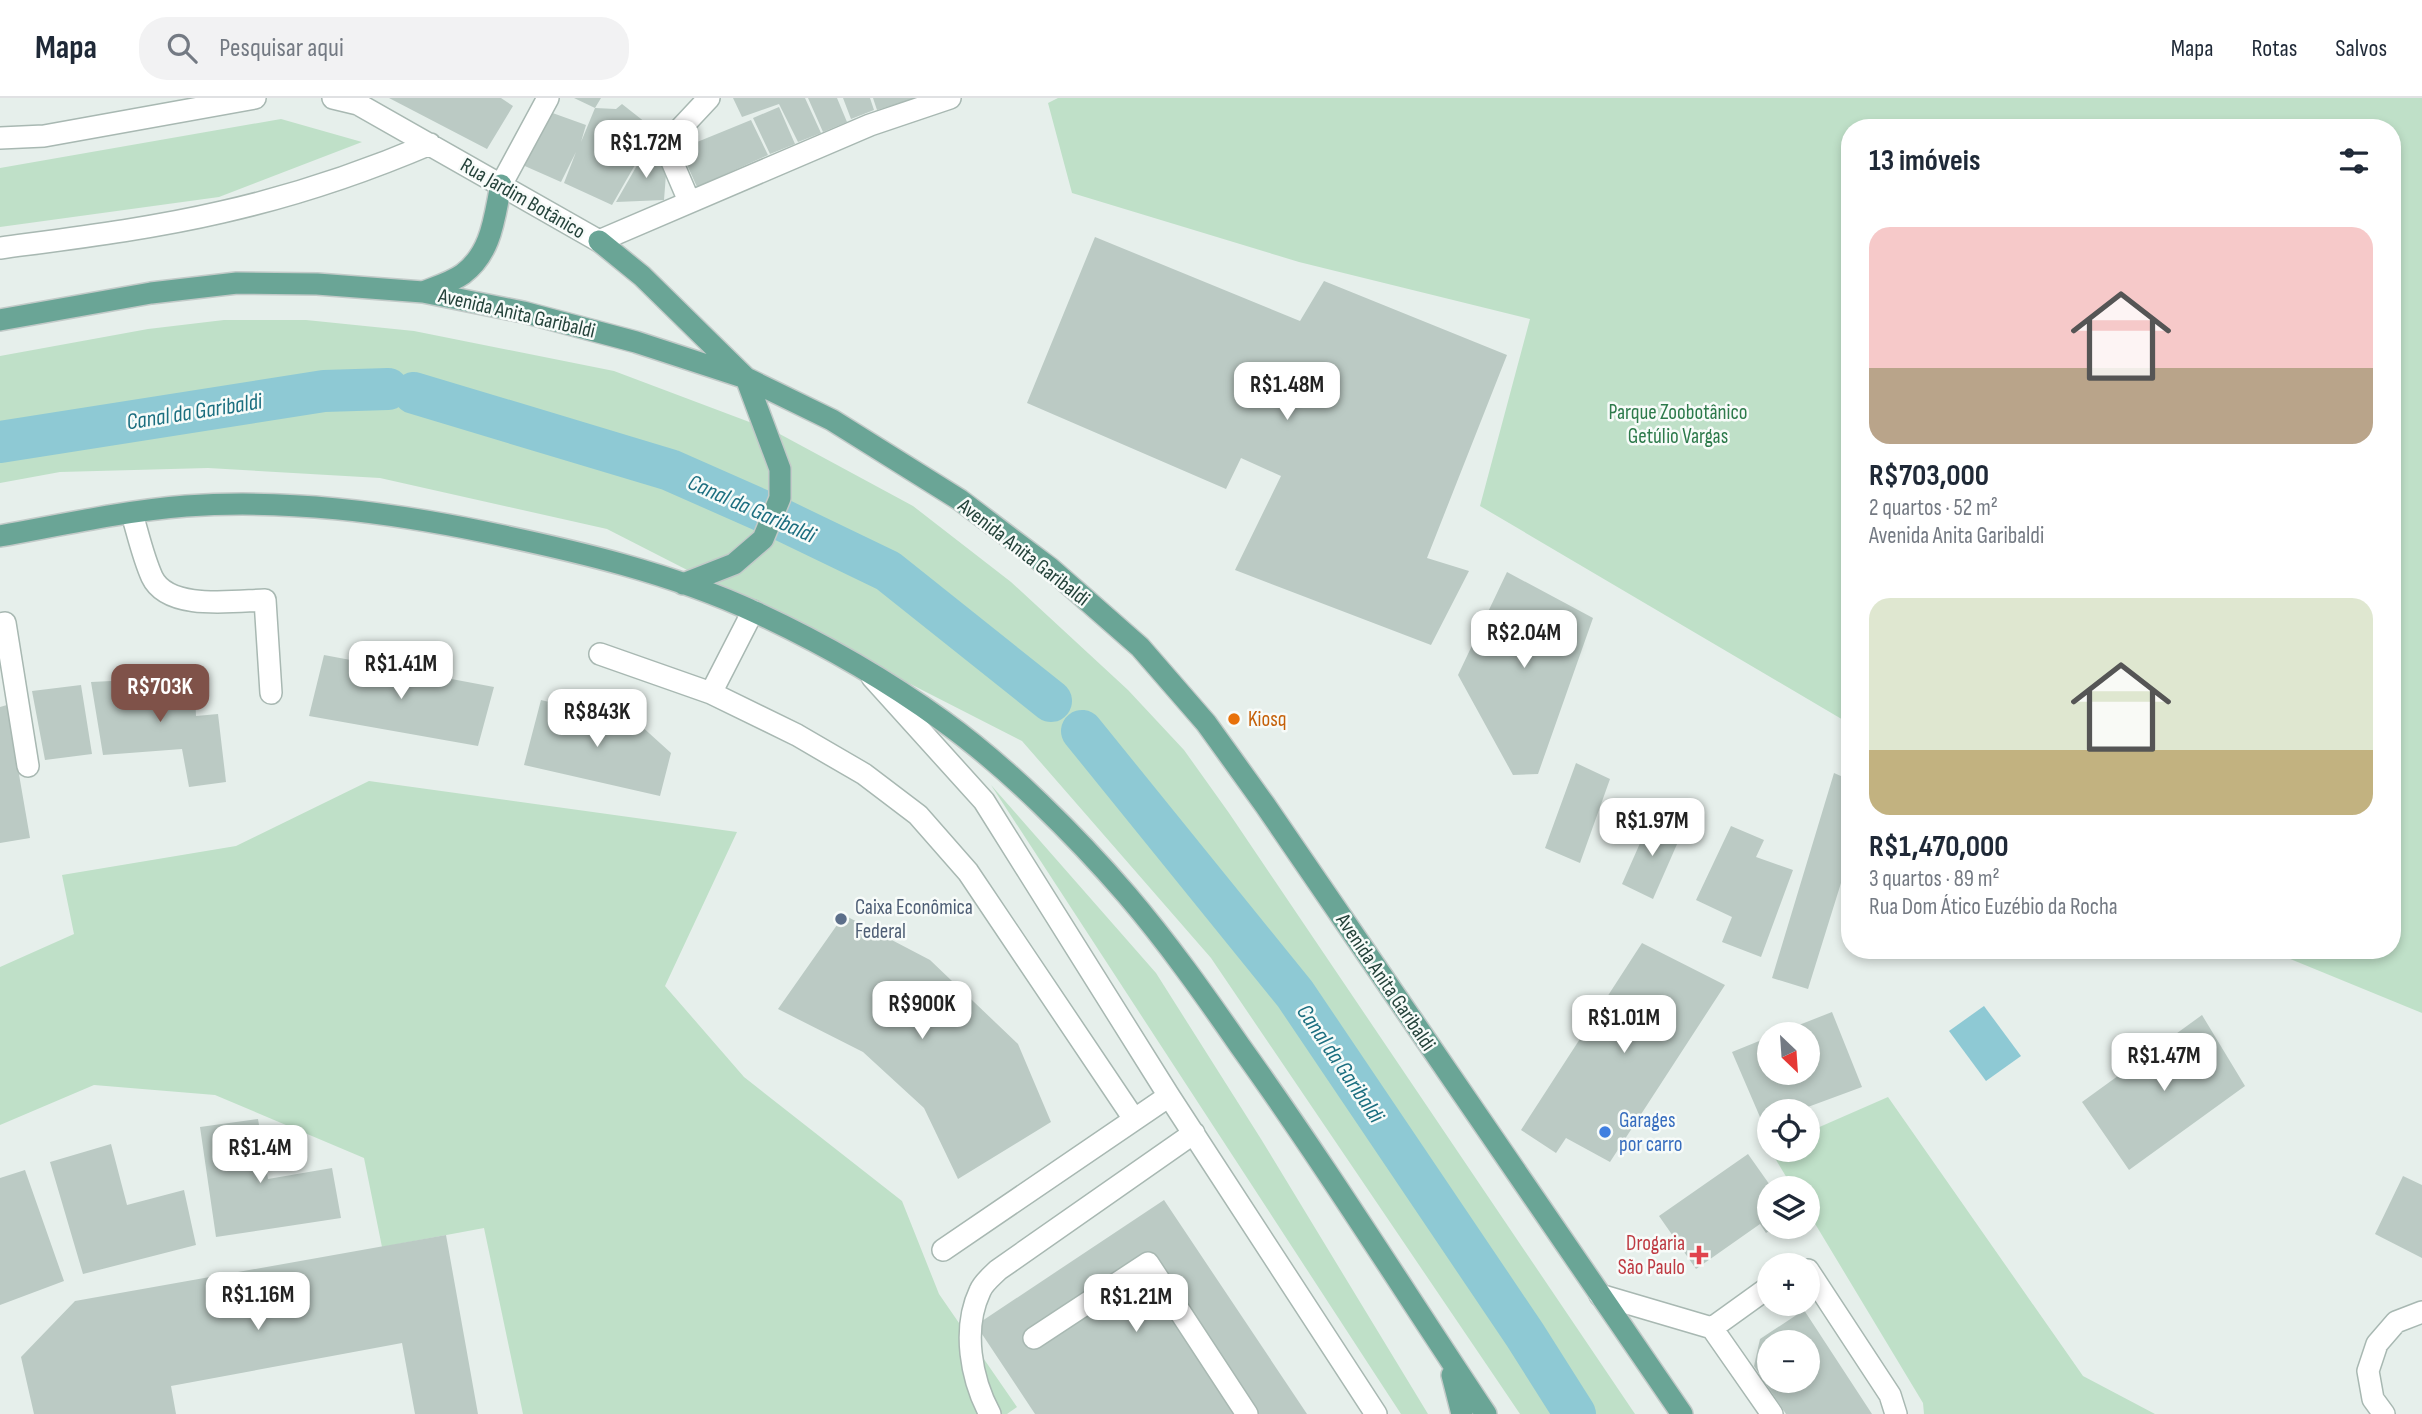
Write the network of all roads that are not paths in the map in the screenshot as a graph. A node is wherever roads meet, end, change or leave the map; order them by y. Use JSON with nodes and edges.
{"nodes":[{"id":1,"x":255,"y":98,"type":"edge"},
{"id":2,"x":333,"y":98,"type":"edge"},
{"id":3,"x":548,"y":98,"type":"edge"},
{"id":4,"x":709,"y":98,"type":"edge"},
{"id":5,"x":950,"y":98,"type":"edge"},
{"id":6,"x":0,"y":138,"type":"edge"},
{"id":7,"x":430,"y":144,"type":"junction"},
{"id":8,"x":501,"y":185,"type":"junction"},
{"id":9,"x":689,"y":201,"type":"junction"},
{"id":10,"x":598,"y":241,"type":"junction"},
{"id":11,"x":0,"y":248,"type":"edge"},
{"id":12,"x":423,"y":292,"type":"junction"},
{"id":13,"x":0,"y":320,"type":"edge"},
{"id":14,"x":746,"y":378,"type":"junction"},
{"id":15,"x":132,"y":514,"type":"junction"},
{"id":16,"x":0,"y":536,"type":"edge"},
{"id":17,"x":683,"y":584,"type":"junction"},
{"id":18,"x":753,"y":611,"type":"junction"},
{"id":19,"x":0,"y":624,"type":"edge"},
{"id":20,"x":600,"y":654,"type":"dead end"},
{"id":21,"x":869,"y":673,"type":"junction"},
{"id":22,"x":8,"y":688,"type":"edge"},
{"id":23,"x":271,"y":693,"type":"dead end"},
{"id":24,"x":711,"y":693,"type":"junction"},
{"id":25,"x":28,"y":766,"type":"dead end"},
{"id":26,"x":1169,"y":1096,"type":"junction"},
{"id":27,"x":1134,"y":1119,"type":"junction"},
{"id":28,"x":1194,"y":1133,"type":"junction"},
{"id":29,"x":943,"y":1250,"type":"dead end"},
{"id":30,"x":1820,"y":1288,"type":"edge"},
{"id":31,"x":1600,"y":1295,"type":"junction"},
{"id":32,"x":1757,"y":1296,"type":"edge"},
{"id":33,"x":2422,"y":1312,"type":"edge"},
{"id":34,"x":1712,"y":1328,"type":"junction"},
{"id":35,"x":1034,"y":1338,"type":"dead end"},
{"id":36,"x":1447,"y":1356,"type":"junction"},
{"id":37,"x":990,"y":1414,"type":"edge"},
{"id":38,"x":1247,"y":1414,"type":"edge"},
{"id":39,"x":1377,"y":1414,"type":"edge"},
{"id":40,"x":1462,"y":1414,"type":"edge"},
{"id":41,"x":1486,"y":1414,"type":"edge"},
{"id":42,"x":1682,"y":1414,"type":"edge"},
{"id":43,"x":1772,"y":1414,"type":"edge"},
{"id":44,"x":1896,"y":1414,"type":"edge"},
{"id":45,"x":2384,"y":1414,"type":"edge"}],
"edges":[{"from":1,"to":6,"type":"street"},
{"from":2,"to":7,"type":"street","name":"Rua Jardim Botânico"},
{"from":3,"to":8,"type":"street"},
{"from":4,"to":9,"type":"street"},
{"from":5,"to":9,"type":"street","name":"Rua Jardim Botânico"},
{"from":7,"to":8,"type":"street","name":"Rua Jardim Botânico"},
{"from":7,"to":11,"type":"street"},
{"from":8,"to":10,"type":"street","name":"Rua Jardim Botânico"},
{"from":8,"to":12,"type":"main road"},
{"from":9,"to":10,"type":"street","name":"Rua Jardim Botânico"},
{"from":10,"to":14,"type":"main road"},
{"from":12,"to":13,"type":"main road","name":"Avenida Anita Garibaldi"},
{"from":12,"to":14,"type":"main road","name":"Avenida Anita Garibaldi"},
{"from":14,"to":17,"type":"main road"},
{"from":14,"to":31,"type":"main road","name":"Avenida Anita Garibaldi"},
{"from":15,"to":16,"type":"main road"},
{"from":15,"to":17,"type":"main road"},
{"from":15,"to":23,"type":"street"},
{"from":17,"to":18,"type":"main road"},
{"from":18,"to":21,"type":"main road"},
{"from":18,"to":24,"type":"street"},
{"from":19,"to":22,"type":"street"},
{"from":20,"to":24,"type":"street"},
{"from":21,"to":26,"type":"street"},
{"from":21,"to":36,"type":"main road"},
{"from":22,"to":25,"type":"street"},
{"from":24,"to":27,"type":"street"},
{"from":26,"to":27,"type":"street"},
{"from":26,"to":28,"type":"street"},
{"from":27,"to":29,"type":"street"},
{"from":28,"to":37,"type":"street"},
{"from":28,"to":39,"type":"street"},
{"from":30,"to":44,"type":"street"},
{"from":31,"to":34,"type":"street"},
{"from":31,"to":42,"type":"main road","name":"Avenida Anita Garibaldi"},
{"from":32,"to":34,"type":"street"},
{"from":33,"to":45,"type":"street"},
{"from":34,"to":43,"type":"street"},
{"from":35,"to":38,"type":"street"},
{"from":36,"to":40,"type":"main road"},
{"from":36,"to":41,"type":"main road"}]}
